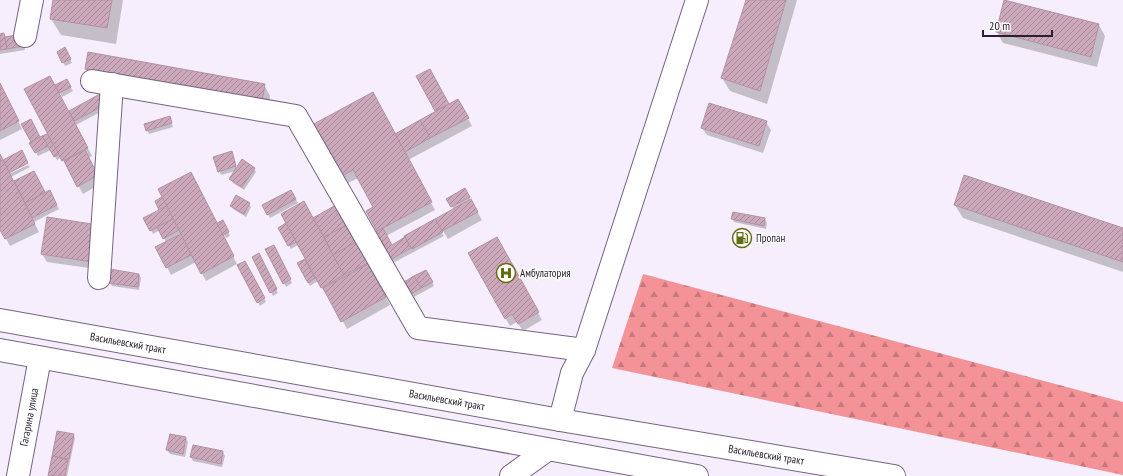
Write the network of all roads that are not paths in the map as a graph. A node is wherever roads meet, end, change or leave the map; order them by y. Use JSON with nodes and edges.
{"nodes":[{"id":1,"x":32,"y":0,"type":"edge"},
{"id":2,"x":697,"y":0,"type":"edge"},
{"id":3,"x":25,"y":36,"type":"dead end"},
{"id":4,"x":99,"y":278,"type":"dead end"},
{"id":5,"x":0,"y":320,"type":"edge"},
{"id":6,"x":0,"y":350,"type":"edge"},
{"id":7,"x":584,"y":350,"type":"junction"},
{"id":8,"x":40,"y":358,"type":"junction"},
{"id":9,"x":560,"y":420,"type":"junction"},
{"id":10,"x":547,"y":450,"type":"junction"},
{"id":11,"x":671,"y":474,"type":"edge"},
{"id":12,"x":18,"y":476,"type":"edge"},
{"id":13,"x":511,"y":476,"type":"edge"},
{"id":14,"x":697,"y":476,"type":"edge"},
{"id":15,"x":894,"y":476,"type":"edge"}],
"edges":[{"from":1,"to":3,"type":"main road"},
{"from":2,"to":7,"type":"main road"},
{"from":4,"to":7,"type":"main road"},
{"from":5,"to":9,"type":"main road","name":"Васильевский тракт"},
{"from":6,"to":8,"type":"main road"},
{"from":7,"to":9,"type":"main road"},
{"from":8,"to":10,"type":"main road"},
{"from":8,"to":12,"type":"main road","name":"Гагарина улица"},
{"from":9,"to":15,"type":"main road","name":"Васильевский тракт"},
{"from":10,"to":11,"type":"main road"},
{"from":10,"to":13,"type":"main road"},
{"from":11,"to":14,"type":"main road"}]}
